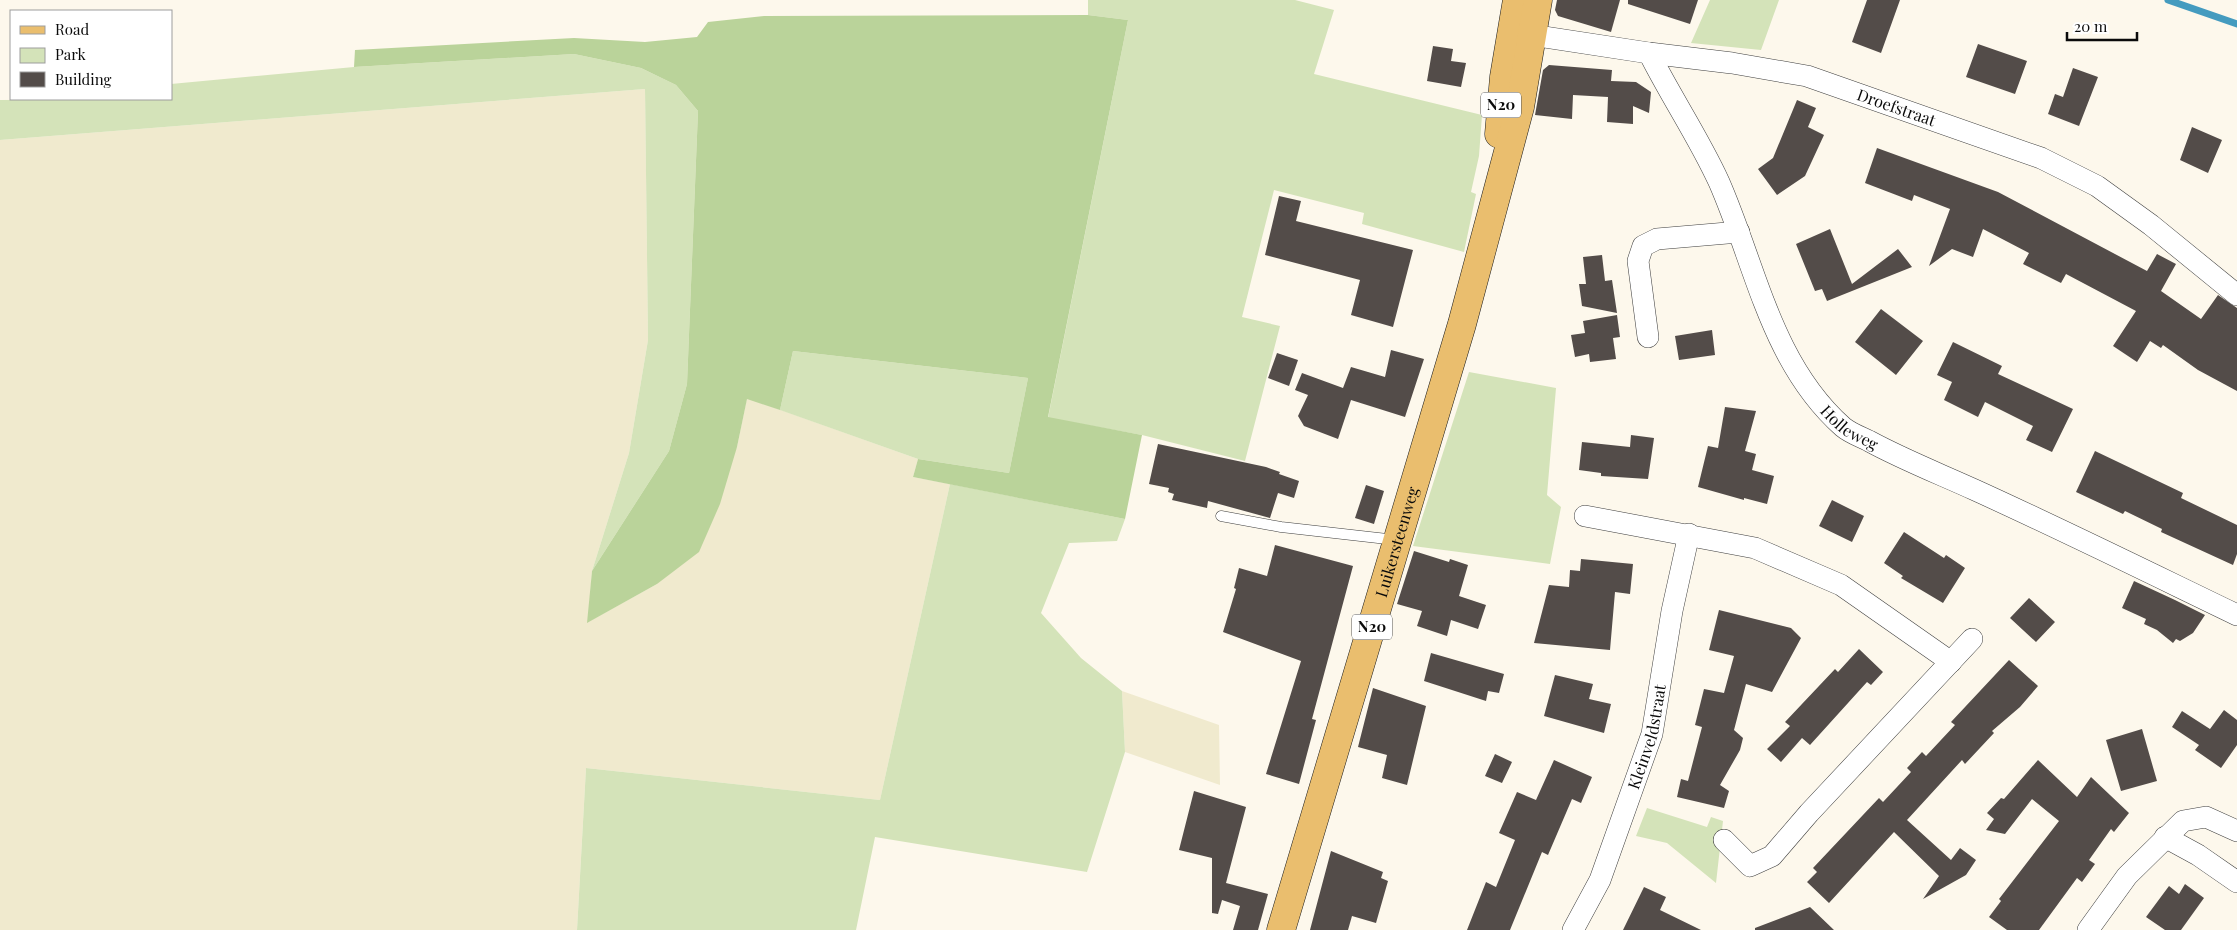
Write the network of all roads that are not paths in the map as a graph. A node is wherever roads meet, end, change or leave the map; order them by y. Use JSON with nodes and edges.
{"nodes":[{"id":1,"x":1516,"y":0,"type":"edge"},
{"id":2,"x":1538,"y":0,"type":"edge"},
{"id":3,"x":1522,"y":33,"type":"junction"},
{"id":4,"x":1649,"y":53,"type":"junction"},
{"id":5,"x":1739,"y":232,"type":"junction"},
{"id":6,"x":2237,"y":295,"type":"edge"},
{"id":7,"x":1648,"y":336,"type":"dead end"},
{"id":8,"x":1221,"y":516,"type":"dead end"},
{"id":9,"x":1585,"y":516,"type":"dead end"},
{"id":10,"x":1689,"y":534,"type":"junction"},
{"id":11,"x":1398,"y":540,"type":"junction"},
{"id":12,"x":2237,"y":615,"type":"edge"},
{"id":13,"x":1972,"y":639,"type":"dead end"},
{"id":14,"x":1951,"y":662,"type":"junction"},
{"id":15,"x":2237,"y":831,"type":"edge"},
{"id":16,"x":2165,"y":837,"type":"junction"},
{"id":17,"x":1724,"y":840,"type":"dead end"},
{"id":18,"x":2237,"y":882,"type":"edge"},
{"id":19,"x":1281,"y":930,"type":"edge"},
{"id":20,"x":1573,"y":930,"type":"edge"},
{"id":21,"x":2088,"y":930,"type":"edge"}],
"edges":[{"from":1,"to":3,"type":"main road","name":"Luikersteenweg","number":"N20"},
{"from":2,"to":3,"type":"main road","name":"Luikersteenweg","number":"N20"},
{"from":3,"to":4,"type":"street","name":"Droefstraat"},
{"from":3,"to":11,"type":"main road","name":"Luikersteenweg","number":"N20"},
{"from":4,"to":5,"type":"street","name":"Holleweg"},
{"from":4,"to":6,"type":"street","name":"Droefstraat"},
{"from":5,"to":7,"type":"street"},
{"from":5,"to":12,"type":"street","name":"Holleweg"},
{"from":8,"to":11,"type":"lane"},
{"from":9,"to":10,"type":"street"},
{"from":10,"to":14,"type":"street"},
{"from":10,"to":20,"type":"street","name":"Kleinveldstraat"},
{"from":11,"to":19,"type":"main road","name":"Luikersteenweg","number":"N20"},
{"from":13,"to":14,"type":"street"},
{"from":14,"to":17,"type":"street"},
{"from":15,"to":16,"type":"street"},
{"from":16,"to":18,"type":"street"},
{"from":16,"to":21,"type":"street"}]}
